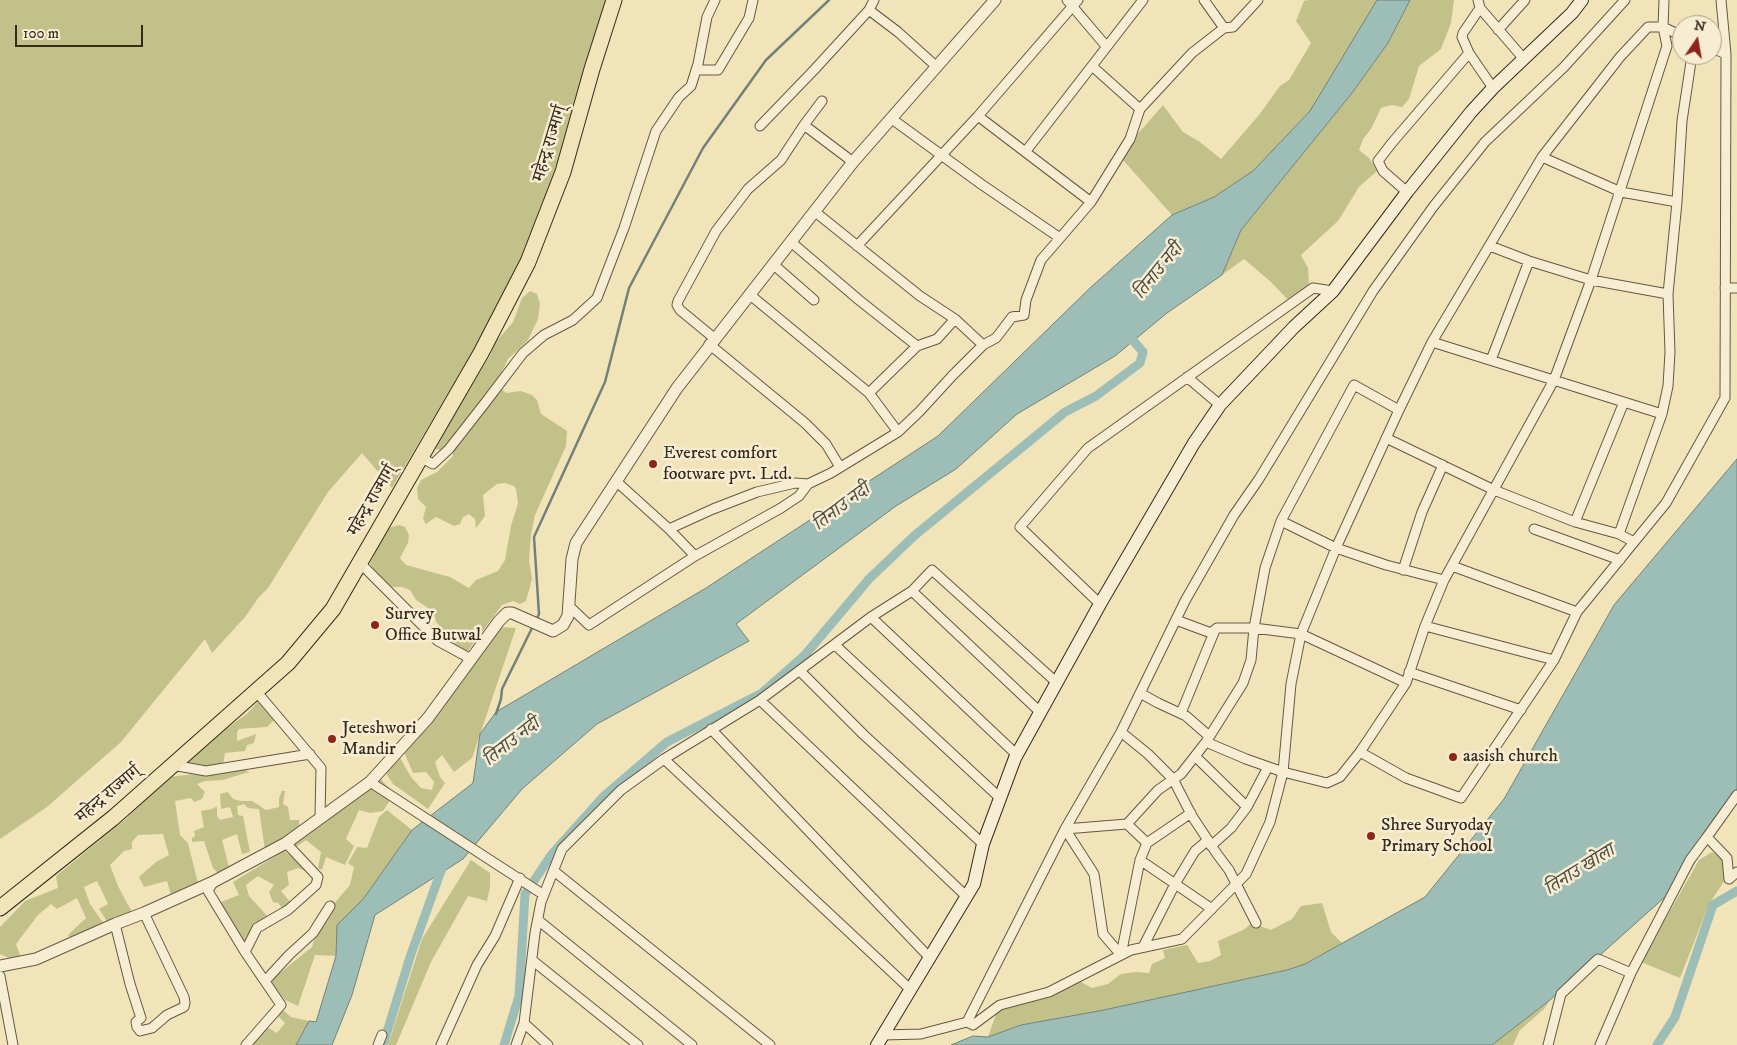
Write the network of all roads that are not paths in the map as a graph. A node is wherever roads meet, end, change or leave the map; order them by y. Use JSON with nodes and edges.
{"nodes":[{"id":1,"x":614,"y":0,"type":"edge"},
{"id":2,"x":714,"y":0,"type":"edge"},
{"id":3,"x":753,"y":0,"type":"edge"},
{"id":4,"x":874,"y":0,"type":"edge"},
{"id":5,"x":995,"y":0,"type":"edge"},
{"id":6,"x":1143,"y":0,"type":"edge"},
{"id":7,"x":1204,"y":0,"type":"edge"},
{"id":8,"x":1258,"y":0,"type":"edge"},
{"id":9,"x":1525,"y":0,"type":"edge"},
{"id":10,"x":1582,"y":0,"type":"edge"},
{"id":11,"x":1625,"y":0,"type":"edge"},
{"id":12,"x":1664,"y":0,"type":"edge"},
{"id":13,"x":1721,"y":0,"type":"edge"},
{"id":14,"x":1072,"y":2,"type":"edge"},
{"id":15,"x":1479,"y":4,"type":"edge"},
{"id":16,"x":868,"y":10,"type":"junction"},
{"id":17,"x":1224,"y":28,"type":"junction"},
{"id":18,"x":1662,"y":28,"type":"junction"},
{"id":19,"x":1498,"y":30,"type":"junction"},
{"id":20,"x":1672,"y":32,"type":"edge"},
{"id":21,"x":1106,"y":46,"type":"junction"},
{"id":22,"x":1722,"y":52,"type":"edge"},
{"id":23,"x":1469,"y":53,"type":"junction"},
{"id":24,"x":1726,"y":54,"type":"junction"},
{"id":25,"x":1523,"y":58,"type":"junction"},
{"id":26,"x":1690,"y":65,"type":"edge"},
{"id":27,"x":1092,"y":66,"type":"junction"},
{"id":28,"x":937,"y":67,"type":"junction"},
{"id":29,"x":696,"y":70,"type":"junction"},
{"id":30,"x":1493,"y":88,"type":"junction"},
{"id":31,"x":822,"y":102,"type":"dead end"},
{"id":32,"x":1140,"y":109,"type":"junction"},
{"id":33,"x":978,"y":116,"type":"junction"},
{"id":34,"x":892,"y":119,"type":"junction"},
{"id":35,"x":804,"y":125,"type":"junction"},
{"id":36,"x":760,"y":126,"type":"dead end"},
{"id":37,"x":1026,"y":151,"type":"junction"},
{"id":38,"x":942,"y":154,"type":"junction"},
{"id":39,"x":1542,"y":157,"type":"junction"},
{"id":40,"x":853,"y":162,"type":"junction"},
{"id":41,"x":1407,"y":192,"type":"junction"},
{"id":42,"x":1621,"y":192,"type":"junction"},
{"id":43,"x":1091,"y":202,"type":"junction"},
{"id":44,"x":1677,"y":202,"type":"junction"},
{"id":45,"x":814,"y":211,"type":"junction"},
{"id":46,"x":1060,"y":238,"type":"junction"},
{"id":47,"x":791,"y":242,"type":"junction"},
{"id":48,"x":857,"y":245,"type":"junction"},
{"id":49,"x":1490,"y":246,"type":"junction"},
{"id":50,"x":1529,"y":261,"type":"junction"},
{"id":51,"x":774,"y":265,"type":"junction"},
{"id":52,"x":1591,"y":280,"type":"junction"},
{"id":53,"x":1725,"y":288,"type":"junction"},
{"id":54,"x":1737,"y":288,"type":"edge"},
{"id":55,"x":1333,"y":291,"type":"junction"},
{"id":56,"x":749,"y":294,"type":"junction"},
{"id":57,"x":1668,"y":294,"type":"junction"},
{"id":58,"x":814,"y":300,"type":"dead end"},
{"id":59,"x":955,"y":319,"type":"junction"},
{"id":60,"x":712,"y":341,"type":"junction"},
{"id":61,"x":1432,"y":342,"type":"junction"},
{"id":62,"x":983,"y":345,"type":"junction"},
{"id":63,"x":918,"y":346,"type":"junction"},
{"id":64,"x":1491,"y":360,"type":"junction"},
{"id":65,"x":1187,"y":377,"type":"junction"},
{"id":66,"x":1554,"y":380,"type":"junction"},
{"id":67,"x":869,"y":393,"type":"junction"},
{"id":68,"x":1624,"y":402,"type":"junction"},
{"id":69,"x":1220,"y":405,"type":"junction"},
{"id":70,"x":1399,"y":410,"type":"junction"},
{"id":71,"x":1662,"y":414,"type":"junction"},
{"id":72,"x":898,"y":432,"type":"junction"},
{"id":73,"x":1386,"y":438,"type":"junction"},
{"id":74,"x":420,"y":457,"type":"junction"},
{"id":75,"x":1443,"y":465,"type":"junction"},
{"id":76,"x":840,"y":467,"type":"junction"},
{"id":77,"x":617,"y":482,"type":"junction"},
{"id":78,"x":808,"y":484,"type":"junction"},
{"id":79,"x":1494,"y":490,"type":"junction"},
{"id":80,"x":1281,"y":521,"type":"junction"},
{"id":81,"x":1576,"y":522,"type":"junction"},
{"id":82,"x":669,"y":529,"type":"junction"},
{"id":83,"x":1534,"y":529,"type":"dead end"},
{"id":84,"x":1620,"y":534,"type":"junction"},
{"id":85,"x":1634,"y":542,"type":"junction"},
{"id":86,"x":1336,"y":548,"type":"junction"},
{"id":87,"x":695,"y":556,"type":"junction"},
{"id":88,"x":1620,"y":560,"type":"junction"},
{"id":89,"x":359,"y":562,"type":"junction"},
{"id":90,"x":1452,"y":566,"type":"junction"},
{"id":91,"x":1402,"y":570,"type":"junction"},
{"id":92,"x":1444,"y":580,"type":"junction"},
{"id":93,"x":912,"y":590,"type":"junction"},
{"id":94,"x":1100,"y":604,"type":"junction"},
{"id":95,"x":568,"y":605,"type":"junction"},
{"id":96,"x":1577,"y":612,"type":"junction"},
{"id":97,"x":871,"y":617,"type":"junction"},
{"id":98,"x":1176,"y":620,"type":"junction"},
{"id":99,"x":1425,"y":626,"type":"junction"},
{"id":100,"x":1216,"y":628,"type":"junction"},
{"id":101,"x":1254,"y":628,"type":"junction"},
{"id":102,"x":1300,"y":634,"type":"junction"},
{"id":103,"x":835,"y":645,"type":"junction"},
{"id":104,"x":471,"y":659,"type":"junction"},
{"id":105,"x":1554,"y":660,"type":"junction"},
{"id":106,"x":800,"y":671,"type":"junction"},
{"id":107,"x":1409,"y":672,"type":"junction"},
{"id":108,"x":1056,"y":682,"type":"junction"},
{"id":109,"x":1406,"y":683,"type":"junction"},
{"id":110,"x":256,"y":691,"type":"junction"},
{"id":111,"x":1140,"y":693,"type":"junction"},
{"id":112,"x":760,"y":700,"type":"junction"},
{"id":113,"x":1521,"y":710,"type":"junction"},
{"id":114,"x":1040,"y":712,"type":"junction"},
{"id":115,"x":1181,"y":713,"type":"junction"},
{"id":116,"x":711,"y":729,"type":"junction"},
{"id":117,"x":1121,"y":732,"type":"junction"},
{"id":118,"x":1207,"y":739,"type":"junction"},
{"id":119,"x":1360,"y":752,"type":"junction"},
{"id":120,"x":310,"y":754,"type":"junction"},
{"id":121,"x":1017,"y":755,"type":"junction"},
{"id":122,"x":1196,"y":756,"type":"junction"},
{"id":123,"x":664,"y":759,"type":"junction"},
{"id":124,"x":172,"y":765,"type":"junction"},
{"id":125,"x":1268,"y":767,"type":"junction"},
{"id":126,"x":1283,"y":772,"type":"junction"},
{"id":127,"x":1173,"y":779,"type":"junction"},
{"id":128,"x":370,"y":782,"type":"junction"},
{"id":129,"x":1737,"y":795,"type":"edge"},
{"id":130,"x":1000,"y":798,"type":"junction"},
{"id":131,"x":1247,"y":807,"type":"junction"},
{"id":132,"x":1190,"y":813,"type":"junction"},
{"id":133,"x":320,"y":818,"type":"junction"},
{"id":134,"x":1127,"y":824,"type":"junction"},
{"id":135,"x":1065,"y":828,"type":"junction"},
{"id":136,"x":1707,"y":837,"type":"junction"},
{"id":137,"x":286,"y":843,"type":"junction"},
{"id":138,"x":1147,"y":843,"type":"junction"},
{"id":139,"x":1209,"y":843,"type":"junction"},
{"id":140,"x":983,"y":844,"type":"junction"},
{"id":141,"x":1140,"y":860,"type":"junction"},
{"id":142,"x":554,"y":871,"type":"junction"},
{"id":143,"x":1737,"y":872,"type":"edge"},
{"id":144,"x":520,"y":878,"type":"junction"},
{"id":145,"x":1733,"y":879,"type":"edge"},
{"id":146,"x":212,"y":882,"type":"junction"},
{"id":147,"x":1237,"y":883,"type":"junction"},
{"id":148,"x":1175,"y":884,"type":"junction"},
{"id":149,"x":544,"y":895,"type":"junction"},
{"id":150,"x":967,"y":897,"type":"junction"},
{"id":151,"x":330,"y":906,"type":"dead end"},
{"id":152,"x":0,"y":908,"type":"edge"},
{"id":153,"x":1212,"y":909,"type":"junction"},
{"id":154,"x":144,"y":913,"type":"junction"},
{"id":155,"x":538,"y":920,"type":"junction"},
{"id":156,"x":1256,"y":923,"type":"dead end"},
{"id":157,"x":115,"y":924,"type":"junction"},
{"id":158,"x":1143,"y":947,"type":"junction"},
{"id":159,"x":245,"y":952,"type":"junction"},
{"id":160,"x":1121,"y":955,"type":"junction"},
{"id":161,"x":930,"y":958,"type":"junction"},
{"id":162,"x":532,"y":960,"type":"junction"},
{"id":163,"x":0,"y":966,"type":"edge"},
{"id":164,"x":1632,"y":972,"type":"junction"},
{"id":165,"x":0,"y":976,"type":"edge"},
{"id":166,"x":266,"y":980,"type":"junction"},
{"id":167,"x":911,"y":990,"type":"junction"},
{"id":168,"x":966,"y":1022,"type":"junction"},
{"id":169,"x":524,"y":1023,"type":"junction"},
{"id":170,"x":382,"y":1035,"type":"dead end"},
{"id":171,"x":880,"y":1040,"type":"edge"},
{"id":172,"x":13,"y":1045,"type":"edge"},
{"id":173,"x":246,"y":1045,"type":"edge"},
{"id":174,"x":378,"y":1045,"type":"edge"},
{"id":175,"x":441,"y":1045,"type":"edge"},
{"id":176,"x":516,"y":1045,"type":"edge"},
{"id":177,"x":548,"y":1045,"type":"edge"},
{"id":178,"x":638,"y":1045,"type":"edge"},
{"id":179,"x":692,"y":1045,"type":"edge"},
{"id":180,"x":770,"y":1045,"type":"edge"},
{"id":181,"x":1548,"y":1045,"type":"edge"},
{"id":182,"x":1600,"y":1045,"type":"edge"}],
"edges":[{"from":1,"to":74,"type":"highway","name":"महेन्द्र राज्मार्ग्"},
{"from":2,"to":29,"type":"street"},
{"from":3,"to":29,"type":"street"},
{"from":4,"to":16,"type":"street"},
{"from":5,"to":28,"type":"street"},
{"from":6,"to":21,"type":"street"},
{"from":7,"to":17,"type":"street"},
{"from":8,"to":17,"type":"street"},
{"from":9,"to":19,"type":"street"},
{"from":10,"to":25,"type":"main road"},
{"from":11,"to":98,"type":"street"},
{"from":12,"to":18,"type":"street"},
{"from":13,"to":24,"type":"street"},
{"from":14,"to":21,"type":"street"},
{"from":14,"to":33,"type":"street"},
{"from":15,"to":19,"type":"street"},
{"from":15,"to":23,"type":"street"},
{"from":16,"to":28,"type":"street"},
{"from":16,"to":36,"type":"street"},
{"from":17,"to":32,"type":"street"},
{"from":18,"to":20,"type":"street"},
{"from":18,"to":39,"type":"street"},
{"from":18,"to":42,"type":"street"},
{"from":19,"to":25,"type":"street"},
{"from":21,"to":27,"type":"street"},
{"from":22,"to":24,"type":"street"},
{"from":23,"to":30,"type":"street"},
{"from":23,"to":41,"type":"street"},
{"from":24,"to":53,"type":"street"},
{"from":25,"to":30,"type":"main road"},
{"from":26,"to":44,"type":"street"},
{"from":27,"to":32,"type":"street"},
{"from":27,"to":37,"type":"street"},
{"from":28,"to":34,"type":"street"},
{"from":29,"to":74,"type":"street"},
{"from":30,"to":41,"type":"main road"},
{"from":31,"to":35,"type":"street"},
{"from":32,"to":43,"type":"street"},
{"from":33,"to":37,"type":"street"},
{"from":33,"to":38,"type":"street"},
{"from":34,"to":38,"type":"street"},
{"from":34,"to":40,"type":"street"},
{"from":35,"to":40,"type":"street"},
{"from":35,"to":60,"type":"street"},
{"from":37,"to":43,"type":"street"},
{"from":38,"to":46,"type":"street"},
{"from":38,"to":48,"type":"street"},
{"from":39,"to":42,"type":"street"},
{"from":39,"to":49,"type":"street"},
{"from":40,"to":45,"type":"street"},
{"from":41,"to":55,"type":"main road"},
{"from":42,"to":44,"type":"street"},
{"from":42,"to":52,"type":"street"},
{"from":43,"to":46,"type":"street"},
{"from":44,"to":57,"type":"street"},
{"from":45,"to":47,"type":"street"},
{"from":45,"to":48,"type":"street"},
{"from":46,"to":62,"type":"street"},
{"from":47,"to":51,"type":"street"},
{"from":47,"to":63,"type":"street"},
{"from":48,"to":59,"type":"street"},
{"from":49,"to":50,"type":"street"},
{"from":49,"to":61,"type":"street"},
{"from":50,"to":52,"type":"street"},
{"from":50,"to":64,"type":"street"},
{"from":51,"to":56,"type":"street"},
{"from":51,"to":58,"type":"street"},
{"from":52,"to":57,"type":"street"},
{"from":52,"to":66,"type":"street"},
{"from":53,"to":54,"type":"street"},
{"from":53,"to":85,"type":"street"},
{"from":55,"to":65,"type":"street"},
{"from":55,"to":69,"type":"main road"},
{"from":56,"to":60,"type":"street"},
{"from":56,"to":67,"type":"street"},
{"from":57,"to":71,"type":"street"},
{"from":59,"to":62,"type":"street"},
{"from":59,"to":63,"type":"street"},
{"from":60,"to":76,"type":"street"},
{"from":60,"to":77,"type":"street"},
{"from":61,"to":64,"type":"street"},
{"from":61,"to":70,"type":"street"},
{"from":62,"to":72,"type":"street"},
{"from":63,"to":67,"type":"street"},
{"from":64,"to":66,"type":"street"},
{"from":65,"to":69,"type":"street"},
{"from":65,"to":94,"type":"street"},
{"from":66,"to":68,"type":"street"},
{"from":66,"to":79,"type":"street"},
{"from":67,"to":72,"type":"street"},
{"from":68,"to":71,"type":"street"},
{"from":68,"to":81,"type":"street"},
{"from":69,"to":94,"type":"main road"},
{"from":70,"to":73,"type":"street"},
{"from":70,"to":80,"type":"street"},
{"from":71,"to":84,"type":"street"},
{"from":72,"to":76,"type":"street"},
{"from":73,"to":75,"type":"street"},
{"from":73,"to":86,"type":"street"},
{"from":74,"to":89,"type":"highway","name":"महेन्द्र राज्मार्ग्"},
{"from":75,"to":79,"type":"street"},
{"from":75,"to":91,"type":"street"},
{"from":76,"to":78,"type":"street"},
{"from":77,"to":82,"type":"street"},
{"from":77,"to":95,"type":"street"},
{"from":78,"to":82,"type":"street"},
{"from":78,"to":87,"type":"street"},
{"from":79,"to":81,"type":"street"},
{"from":79,"to":90,"type":"street"},
{"from":80,"to":86,"type":"street"},
{"from":80,"to":101,"type":"street"},
{"from":81,"to":84,"type":"street"},
{"from":82,"to":87,"type":"street"},
{"from":83,"to":88,"type":"street"},
{"from":84,"to":85,"type":"street"},
{"from":85,"to":88,"type":"street"},
{"from":86,"to":91,"type":"street"},
{"from":86,"to":102,"type":"street"},
{"from":87,"to":95,"type":"street"},
{"from":88,"to":96,"type":"street"},
{"from":89,"to":104,"type":"street"},
{"from":89,"to":110,"type":"highway","name":"महेन्द्र राज्मार्ग्"},
{"from":90,"to":92,"type":"street"},
{"from":90,"to":96,"type":"street"},
{"from":91,"to":92,"type":"street"},
{"from":92,"to":99,"type":"street"},
{"from":93,"to":97,"type":"street"},
{"from":93,"to":108,"type":"street"},
{"from":93,"to":114,"type":"street"},
{"from":94,"to":108,"type":"main road"},
{"from":95,"to":104,"type":"street"},
{"from":96,"to":105,"type":"street"},
{"from":97,"to":103,"type":"street"},
{"from":97,"to":121,"type":"street"},
{"from":98,"to":100,"type":"street"},
{"from":98,"to":111,"type":"street"},
{"from":99,"to":105,"type":"street"},
{"from":99,"to":107,"type":"street"},
{"from":100,"to":101,"type":"street"},
{"from":100,"to":115,"type":"street"},
{"from":101,"to":102,"type":"street"},
{"from":101,"to":118,"type":"street"},
{"from":102,"to":109,"type":"street"},
{"from":102,"to":126,"type":"street"},
{"from":103,"to":106,"type":"street"},
{"from":103,"to":130,"type":"street"},
{"from":104,"to":128,"type":"street"},
{"from":105,"to":113,"type":"street"},
{"from":106,"to":112,"type":"street"},
{"from":106,"to":140,"type":"street"},
{"from":107,"to":109,"type":"street"},
{"from":107,"to":113,"type":"street"},
{"from":108,"to":114,"type":"main road"},
{"from":109,"to":119,"type":"street"},
{"from":110,"to":120,"type":"street"},
{"from":110,"to":124,"type":"highway","name":"महेन्द्र राज्मार्ग्"},
{"from":111,"to":115,"type":"street"},
{"from":111,"to":117,"type":"street"},
{"from":112,"to":116,"type":"street"},
{"from":112,"to":150,"type":"street"},
{"from":113,"to":119,"type":"street"},
{"from":114,"to":121,"type":"main road"},
{"from":115,"to":118,"type":"street"},
{"from":116,"to":123,"type":"street"},
{"from":116,"to":161,"type":"street"},
{"from":117,"to":127,"type":"street"},
{"from":117,"to":135,"type":"street"},
{"from":118,"to":122,"type":"street"},
{"from":118,"to":125,"type":"street"},
{"from":119,"to":126,"type":"street"},
{"from":120,"to":124,"type":"street"},
{"from":120,"to":133,"type":"street"},
{"from":121,"to":130,"type":"main road"},
{"from":122,"to":127,"type":"street"},
{"from":122,"to":131,"type":"street"},
{"from":123,"to":142,"type":"street"},
{"from":123,"to":167,"type":"street"},
{"from":124,"to":152,"type":"highway","name":"महेन्द्र राज्मार्ग्"},
{"from":125,"to":126,"type":"street"},
{"from":125,"to":131,"type":"street"},
{"from":126,"to":147,"type":"street"},
{"from":127,"to":132,"type":"street"},
{"from":127,"to":134,"type":"street"},
{"from":128,"to":133,"type":"street"},
{"from":128,"to":144,"type":"street"},
{"from":129,"to":136,"type":"street"},
{"from":130,"to":140,"type":"main road"},
{"from":131,"to":139,"type":"street"},
{"from":132,"to":138,"type":"street"},
{"from":132,"to":139,"type":"street"},
{"from":133,"to":137,"type":"street"},
{"from":134,"to":135,"type":"street"},
{"from":134,"to":138,"type":"street"},
{"from":135,"to":160,"type":"street"},
{"from":135,"to":168,"type":"street"},
{"from":136,"to":145,"type":"street"},
{"from":136,"to":164,"type":"street"},
{"from":137,"to":146,"type":"street"},
{"from":137,"to":159,"type":"street"},
{"from":138,"to":141,"type":"street"},
{"from":139,"to":147,"type":"street"},
{"from":139,"to":148,"type":"street"},
{"from":140,"to":150,"type":"main road"},
{"from":141,"to":148,"type":"street"},
{"from":141,"to":160,"type":"street"},
{"from":142,"to":149,"type":"street"},
{"from":142,"to":180,"type":"street"},
{"from":143,"to":145,"type":"street"},
{"from":144,"to":149,"type":"street"},
{"from":144,"to":175,"type":"street"},
{"from":146,"to":154,"type":"street"},
{"from":146,"to":159,"type":"street"},
{"from":147,"to":153,"type":"street"},
{"from":147,"to":156,"type":"street"},
{"from":148,"to":153,"type":"street"},
{"from":148,"to":158,"type":"street"},
{"from":149,"to":155,"type":"street"},
{"from":150,"to":161,"type":"main road"},
{"from":151,"to":166,"type":"street"},
{"from":153,"to":158,"type":"street"},
{"from":154,"to":157,"type":"street"},
{"from":154,"to":157,"type":"street"},
{"from":155,"to":162,"type":"street"},
{"from":155,"to":179,"type":"street"},
{"from":157,"to":163,"type":"street"},
{"from":158,"to":160,"type":"street"},
{"from":159,"to":166,"type":"street"},
{"from":160,"to":168,"type":"street"},
{"from":161,"to":167,"type":"main road"},
{"from":162,"to":169,"type":"street"},
{"from":162,"to":178,"type":"street"},
{"from":164,"to":181,"type":"street"},
{"from":164,"to":182,"type":"street"},
{"from":165,"to":172,"type":"street"},
{"from":166,"to":173,"type":"street"},
{"from":167,"to":171,"type":"main road"},
{"from":168,"to":171,"type":"street"},
{"from":169,"to":176,"type":"street"},
{"from":169,"to":177,"type":"street"},
{"from":170,"to":174,"type":"street"}]}
